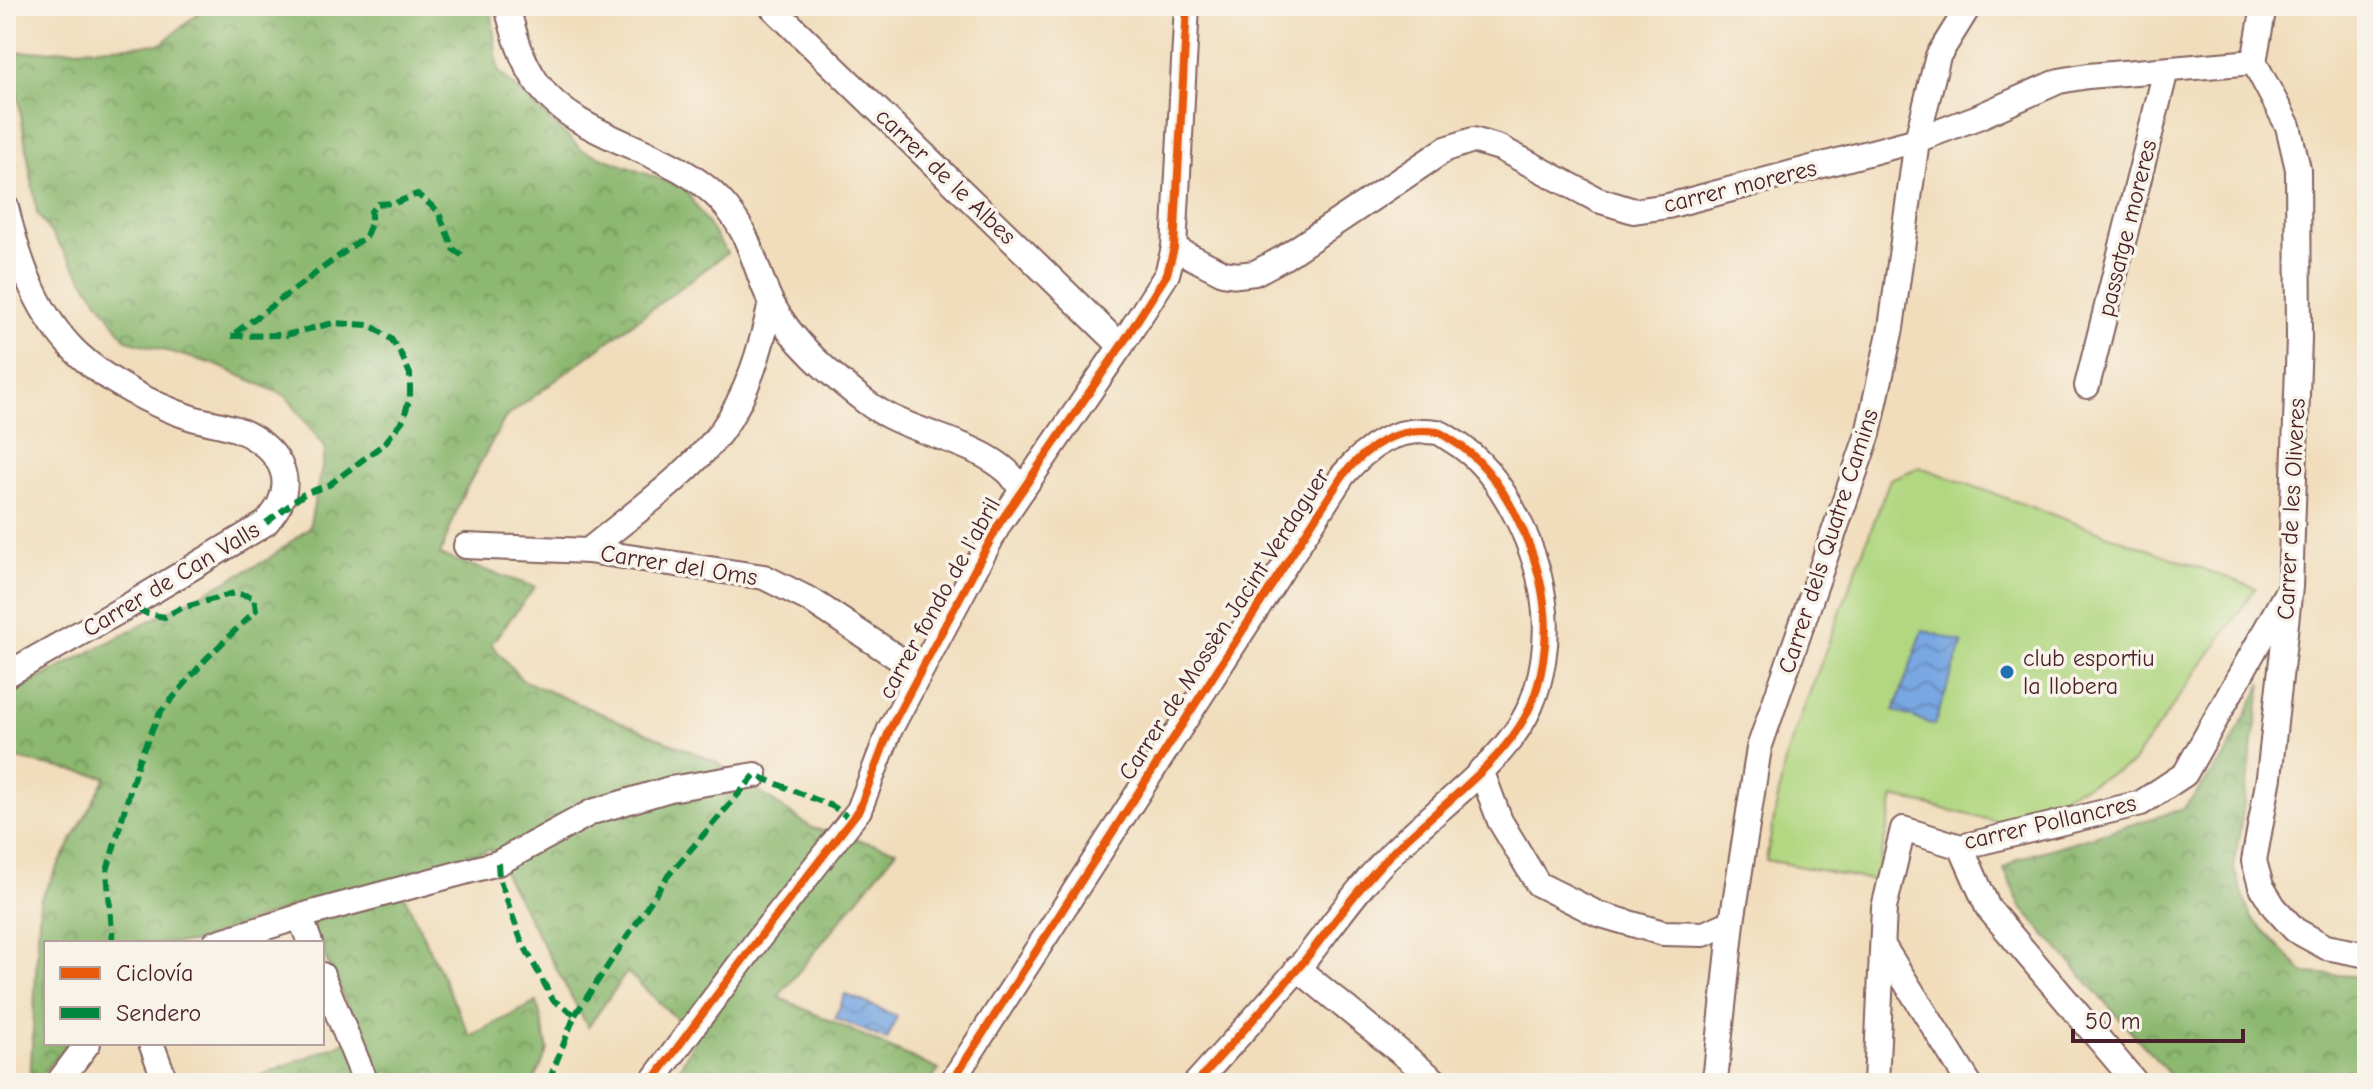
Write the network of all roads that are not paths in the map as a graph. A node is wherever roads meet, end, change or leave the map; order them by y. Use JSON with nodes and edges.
{"nodes":[{"id":1,"x":507,"y":6,"type":"edge"},
{"id":2,"x":771,"y":6,"type":"edge"},
{"id":3,"x":1187,"y":6,"type":"edge"},
{"id":4,"x":1969,"y":6,"type":"edge"},
{"id":5,"x":2264,"y":6,"type":"edge"},
{"id":6,"x":2254,"y":62,"type":"junction"},
{"id":7,"x":2166,"y":70,"type":"junction"},
{"id":8,"x":1917,"y":140,"type":"junction"},
{"id":9,"x":6,"y":207,"type":"edge"},
{"id":10,"x":1174,"y":248,"type":"junction"},
{"id":11,"x":771,"y":303,"type":"junction"},
{"id":12,"x":1121,"y":346,"type":"junction"},
{"id":13,"x":2087,"y":386,"type":"dead end"},
{"id":14,"x":1022,"y":490,"type":"junction"},
{"id":15,"x":466,"y":546,"type":"dead end"},
{"id":16,"x":588,"y":551,"type":"junction"},
{"id":17,"x":2290,"y":587,"type":"junction"},
{"id":18,"x":919,"y":672,"type":"junction"},
{"id":19,"x":6,"y":675,"type":"edge"},
{"id":20,"x":1481,"y":770,"type":"junction"},
{"id":21,"x":755,"y":775,"type":"dead end"},
{"id":22,"x":1961,"y":847,"type":"junction"},
{"id":23,"x":300,"y":916,"type":"junction"},
{"id":24,"x":1732,"y":922,"type":"junction"},
{"id":25,"x":221,"y":941,"type":"edge"},
{"id":26,"x":309,"y":941,"type":"edge"},
{"id":27,"x":1883,"y":946,"type":"junction"},
{"id":28,"x":2367,"y":955,"type":"edge"},
{"id":29,"x":1297,"y":968,"type":"junction"},
{"id":30,"x":324,"y":980,"type":"edge"},
{"id":31,"x":86,"y":1045,"type":"edge"},
{"id":32,"x":152,"y":1045,"type":"edge"},
{"id":33,"x":1877,"y":1079,"type":"edge"},
{"id":34,"x":58,"y":1083,"type":"edge"},
{"id":35,"x":166,"y":1083,"type":"edge"},
{"id":36,"x":366,"y":1083,"type":"edge"},
{"id":37,"x":651,"y":1083,"type":"edge"},
{"id":38,"x":951,"y":1083,"type":"edge"},
{"id":39,"x":1196,"y":1083,"type":"edge"},
{"id":40,"x":1438,"y":1083,"type":"edge"},
{"id":41,"x":1712,"y":1083,"type":"edge"},
{"id":42,"x":1969,"y":1083,"type":"edge"},
{"id":43,"x":2136,"y":1083,"type":"edge"}],
"edges":[{"from":1,"to":11,"type":"street"},
{"from":2,"to":12,"type":"street","name":"carrer de le Albes"},
{"from":3,"to":10,"type":"street","name":"carrer fondo de l'abril"},
{"from":4,"to":8,"type":"street","name":"Carrer dels Quatre Camins"},
{"from":5,"to":6,"type":"street"},
{"from":6,"to":7,"type":"street","name":"carrer moreres"},
{"from":6,"to":17,"type":"street","name":"Carrer de les Oliveres"},
{"from":7,"to":8,"type":"street","name":"carrer moreres"},
{"from":7,"to":13,"type":"street","name":"passatge moreres"},
{"from":8,"to":10,"type":"street","name":"carrer moreres"},
{"from":8,"to":24,"type":"street","name":"Carrer dels Quatre Camins"},
{"from":9,"to":19,"type":"street","name":"Carrer de Can Valls"},
{"from":10,"to":12,"type":"street","name":"carrer fondo de l'abril"},
{"from":11,"to":14,"type":"street"},
{"from":11,"to":16,"type":"street","name":"Carrer del Oms"},
{"from":12,"to":14,"type":"street","name":"carrer fondo de l'abril"},
{"from":14,"to":18,"type":"street","name":"carrer fondo de l'abril"},
{"from":15,"to":16,"type":"street"},
{"from":16,"to":18,"type":"street","name":"Carrer del Oms"},
{"from":17,"to":22,"type":"street","name":"carrer Pollancres"},
{"from":17,"to":28,"type":"street","name":"Carrer de les Oliveres"},
{"from":18,"to":37,"type":"street","name":"carrer fondo de l'abril"},
{"from":20,"to":24,"type":"street"},
{"from":20,"to":29,"type":"street","name":"Carrer de Mossèn Jacint Verdaguer"},
{"from":20,"to":38,"type":"street","name":"Carrer de Mossèn Jacint Verdaguer"},
{"from":21,"to":23,"type":"street"},
{"from":22,"to":27,"type":"street","name":"carrer Pollancres"},
{"from":22,"to":43,"type":"street"},
{"from":23,"to":25,"type":"street"},
{"from":23,"to":26,"type":"street"},
{"from":24,"to":41,"type":"street","name":"Carrer dels Quatre Camins"},
{"from":27,"to":33,"type":"street","name":"carrer Pollancres"},
{"from":27,"to":42,"type":"street"},
{"from":29,"to":39,"type":"street","name":"Carrer de Mossèn Jacint Verdaguer"},
{"from":29,"to":40,"type":"street"},
{"from":30,"to":36,"type":"street"},
{"from":31,"to":34,"type":"street"},
{"from":32,"to":35,"type":"street"}]}
